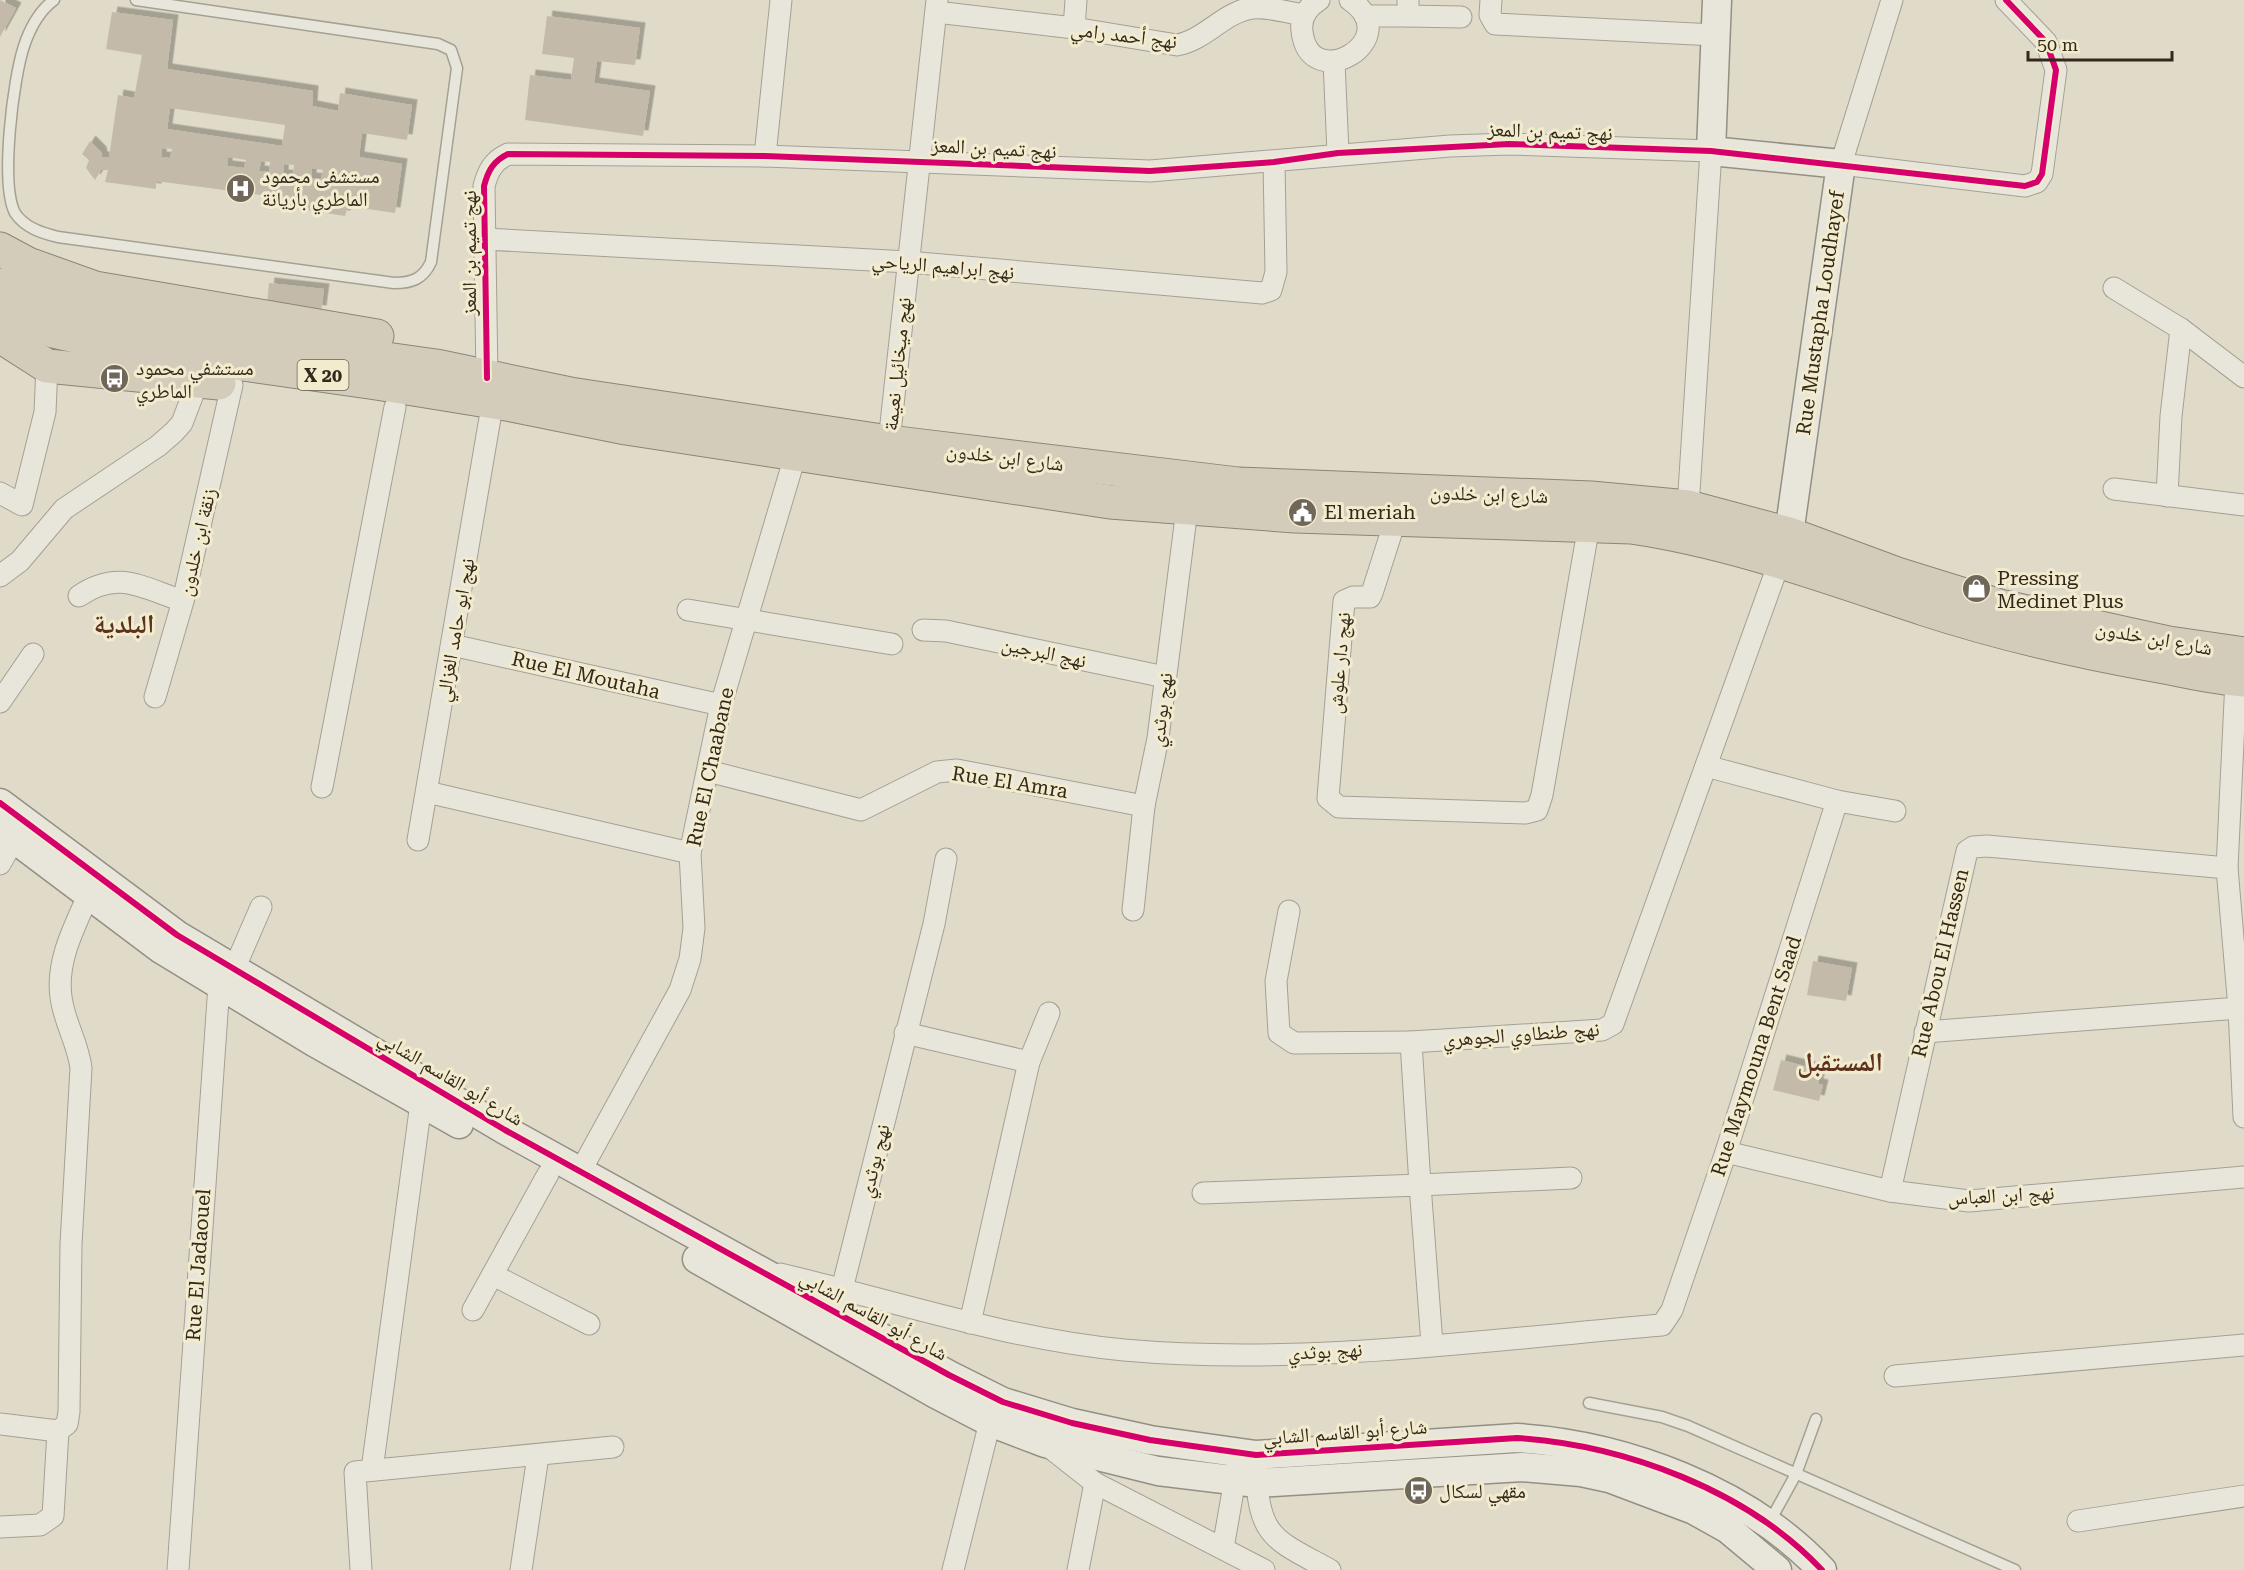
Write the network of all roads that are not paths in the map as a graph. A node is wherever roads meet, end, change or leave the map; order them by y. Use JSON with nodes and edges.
{"nodes":[{"id":1,"x":54,"y":0,"type":"edge"},
{"id":2,"x":136,"y":0,"type":"edge"},
{"id":3,"x":781,"y":0,"type":"edge"},
{"id":4,"x":1076,"y":0,"type":"edge"},
{"id":5,"x":1350,"y":0,"type":"edge"},
{"id":6,"x":1491,"y":0,"type":"edge"},
{"id":7,"x":1717,"y":0,"type":"edge"},
{"id":8,"x":1892,"y":0,"type":"edge"},
{"id":9,"x":2006,"y":0,"type":"edge"},
{"id":10,"x":1254,"y":4,"type":"edge"},
{"id":11,"x":937,"y":6,"type":"edge"},
{"id":12,"x":1311,"y":7,"type":"edge"},
{"id":13,"x":1408,"y":8,"type":"edge"},
{"id":14,"x":1365,"y":16,"type":"junction"},
{"id":15,"x":1461,"y":17,"type":"dead end"},
{"id":16,"x":1074,"y":28,"type":"junction"},
{"id":17,"x":1715,"y":35,"type":"junction"},
{"id":18,"x":1334,"y":61,"type":"junction"},
{"id":19,"x":4,"y":124,"type":"edge"},
{"id":20,"x":1711,"y":151,"type":"junction"},
{"id":21,"x":1338,"y":153,"type":"junction"},
{"id":22,"x":765,"y":156,"type":"junction"},
{"id":23,"x":3,"y":158,"type":"edge"},
{"id":24,"x":919,"y":161,"type":"junction"},
{"id":25,"x":1274,"y":162,"type":"junction"},
{"id":26,"x":1841,"y":164,"type":"junction"},
{"id":27,"x":485,"y":239,"type":"junction"},
{"id":28,"x":0,"y":249,"type":"edge"},
{"id":29,"x":908,"y":262,"type":"junction"},
{"id":30,"x":0,"y":285,"type":"edge"},
{"id":31,"x":2114,"y":288,"type":"dead end"},
{"id":32,"x":0,"y":312,"type":"edge"},
{"id":33,"x":83,"y":326,"type":"junction"},
{"id":34,"x":2181,"y":329,"type":"junction"},
{"id":35,"x":0,"y":336,"type":"edge"},
{"id":36,"x":0,"y":356,"type":"edge"},
{"id":37,"x":47,"y":366,"type":"junction"},
{"id":38,"x":479,"y":375,"type":"junction"},
{"id":39,"x":2244,"y":377,"type":"edge"},
{"id":40,"x":198,"y":381,"type":"junction"},
{"id":41,"x":232,"y":385,"type":"junction"},
{"id":42,"x":395,"y":407,"type":"junction"},
{"id":43,"x":566,"y":417,"type":"junction"},
{"id":44,"x":490,"y":418,"type":"junction"},
{"id":45,"x":889,"y":442,"type":"junction"},
{"id":46,"x":796,"y":453,"type":"junction"},
{"id":47,"x":2114,"y":489,"type":"dead end"},
{"id":48,"x":0,"y":493,"type":"edge"},
{"id":49,"x":2167,"y":496,"type":"junction"},
{"id":50,"x":22,"y":505,"type":"junction"},
{"id":51,"x":2244,"y":505,"type":"edge"},
{"id":52,"x":1688,"y":507,"type":"junction"},
{"id":53,"x":1187,"y":509,"type":"junction"},
{"id":54,"x":1396,"y":518,"type":"junction"},
{"id":55,"x":50,"y":522,"type":"junction"},
{"id":56,"x":1589,"y":525,"type":"junction"},
{"id":57,"x":1785,"y":547,"type":"junction"},
{"id":58,"x":0,"y":576,"type":"edge"},
{"id":59,"x":79,"y":596,"type":"dead end"},
{"id":60,"x":183,"y":602,"type":"junction"},
{"id":61,"x":688,"y":610,"type":"dead end"},
{"id":62,"x":748,"y":621,"type":"junction"},
{"id":63,"x":923,"y":630,"type":"dead end"},
{"id":64,"x":892,"y":644,"type":"dead end"},
{"id":65,"x":452,"y":645,"type":"junction"},
{"id":66,"x":33,"y":654,"type":"dead end"},
{"id":67,"x":2241,"y":671,"type":"edge"},
{"id":68,"x":1165,"y":677,"type":"junction"},
{"id":69,"x":155,"y":697,"type":"dead end"},
{"id":70,"x":0,"y":702,"type":"edge"},
{"id":71,"x":721,"y":705,"type":"junction"},
{"id":72,"x":1706,"y":766,"type":"junction"},
{"id":73,"x":708,"y":771,"type":"junction"},
{"id":74,"x":321,"y":787,"type":"dead end"},
{"id":75,"x":427,"y":792,"type":"junction"},
{"id":76,"x":1837,"y":801,"type":"junction"},
{"id":77,"x":0,"y":803,"type":"edge"},
{"id":78,"x":1144,"y":806,"type":"junction"},
{"id":79,"x":1895,"y":811,"type":"dead end"},
{"id":80,"x":7,"y":833,"type":"edge"},
{"id":81,"x":418,"y":840,"type":"dead end"},
{"id":82,"x":690,"y":854,"type":"junction"},
{"id":83,"x":946,"y":859,"type":"dead end"},
{"id":84,"x":0,"y":864,"type":"edge"},
{"id":85,"x":2227,"y":868,"type":"junction"},
{"id":86,"x":88,"y":896,"type":"junction"},
{"id":87,"x":261,"y":908,"type":"dead end"},
{"id":88,"x":1133,"y":910,"type":"dead end"},
{"id":89,"x":1289,"y":911,"type":"dead end"},
{"id":90,"x":227,"y":976,"type":"junction"},
{"id":91,"x":2239,"y":1008,"type":"junction"},
{"id":92,"x":1049,"y":1013,"type":"dead end"},
{"id":93,"x":1925,"y":1032,"type":"junction"},
{"id":94,"x":905,"y":1033,"type":"junction"},
{"id":95,"x":1411,"y":1041,"type":"junction"},
{"id":96,"x":1029,"y":1062,"type":"junction"},
{"id":97,"x":424,"y":1093,"type":"junction"},
{"id":98,"x":2244,"y":1117,"type":"edge"},
{"id":99,"x":1726,"y":1152,"type":"junction"},
{"id":100,"x":580,"y":1172,"type":"junction"},
{"id":101,"x":548,"y":1174,"type":"junction"},
{"id":102,"x":2244,"y":1177,"type":"edge"},
{"id":103,"x":1571,"y":1178,"type":"dead end"},
{"id":104,"x":1420,"y":1185,"type":"junction"},
{"id":105,"x":1890,"y":1191,"type":"junction"},
{"id":106,"x":1203,"y":1193,"type":"dead end"},
{"id":107,"x":493,"y":1275,"type":"junction"},
{"id":108,"x":830,"y":1309,"type":"junction"},
{"id":109,"x":473,"y":1310,"type":"dead end"},
{"id":110,"x":1672,"y":1310,"type":"joint"},
{"id":111,"x":970,"y":1323,"type":"junction"},
{"id":112,"x":589,"y":1324,"type":"dead end"},
{"id":113,"x":1432,"y":1344,"type":"junction"},
{"id":114,"x":2244,"y":1345,"type":"edge"},
{"id":115,"x":1895,"y":1376,"type":"dead end"},
{"id":116,"x":1589,"y":1402,"type":"dead end"},
{"id":117,"x":1816,"y":1419,"type":"dead end"},
{"id":118,"x":990,"y":1422,"type":"junction"},
{"id":119,"x":0,"y":1424,"type":"edge"},
{"id":120,"x":58,"y":1431,"type":"junction"},
{"id":121,"x":1045,"y":1443,"type":"junction"},
{"id":122,"x":613,"y":1447,"type":"dead end"},
{"id":123,"x":1247,"y":1453,"type":"junction"},
{"id":124,"x":538,"y":1456,"type":"junction"},
{"id":125,"x":372,"y":1470,"type":"junction"},
{"id":126,"x":1796,"y":1474,"type":"junction"},
{"id":127,"x":1246,"y":1481,"type":"junction"},
{"id":128,"x":1095,"y":1483,"type":"junction"},
{"id":129,"x":2244,"y":1496,"type":"edge"},
{"id":130,"x":2078,"y":1521,"type":"dead end"},
{"id":131,"x":1768,"y":1525,"type":"junction"},
{"id":132,"x":0,"y":1527,"type":"edge"},
{"id":133,"x":1233,"y":1558,"type":"edge"},
{"id":134,"x":178,"y":1570,"type":"edge"},
{"id":135,"x":361,"y":1570,"type":"edge"},
{"id":136,"x":521,"y":1570,"type":"edge"},
{"id":137,"x":953,"y":1570,"type":"edge"},
{"id":138,"x":1078,"y":1570,"type":"edge"},
{"id":139,"x":1264,"y":1570,"type":"edge"},
{"id":140,"x":1330,"y":1570,"type":"edge"},
{"id":141,"x":1777,"y":1570,"type":"edge"},
{"id":142,"x":1822,"y":1570,"type":"edge"},
{"id":143,"x":2014,"y":1570,"type":"edge"}],
"edges":[{"from":1,"to":19,"type":"lane"},
{"from":2,"to":23,"type":"lane"},
{"from":3,"to":22,"type":"street"},
{"from":4,"to":16,"type":"street"},
{"from":5,"to":14,"type":"street"},
{"from":6,"to":17,"type":"street"},
{"from":7,"to":17,"type":"street"},
{"from":8,"to":26,"type":"street","name":"Rue Mustapha Loudhayef"},
{"from":9,"to":26,"type":"street"},
{"from":10,"to":12,"type":"street","name":"نهج أحمد رامي"},
{"from":10,"to":16,"type":"street","name":"نهج أحمد رامي"},
{"from":11,"to":16,"type":"street","name":"نهج أحمد رامي"},
{"from":11,"to":24,"type":"street","name":"نهج ميخائيل نعيمة"},
{"from":12,"to":18,"type":"street"},
{"from":13,"to":14,"type":"street"},
{"from":13,"to":15,"type":"street"},
{"from":14,"to":18,"type":"street"},
{"from":17,"to":20,"type":"street"},
{"from":18,"to":21,"type":"street"},
{"from":19,"to":23,"type":"lane"},
{"from":20,"to":21,"type":"street","name":"نهج تميم بن المعز"},
{"from":20,"to":26,"type":"street"},
{"from":20,"to":52,"type":"street"},
{"from":21,"to":25,"type":"street","name":"نهج تميم بن المعز"},
{"from":22,"to":24,"type":"street","name":"نهج تميم بن المعز"},
{"from":22,"to":27,"type":"street","name":"نهج تميم بن المعز"},
{"from":24,"to":25,"type":"street","name":"نهج تميم بن المعز"},
{"from":24,"to":29,"type":"street","name":"نهج ميخائيل نعيمة"},
{"from":25,"to":29,"type":"street","name":"نهج ابراهيم الرياحي"},
{"from":26,"to":57,"type":"street","name":"Rue Mustapha Loudhayef"},
{"from":27,"to":29,"type":"street","name":"نهج ابراهيم الرياحي"},
{"from":27,"to":38,"type":"street","name":"نهج تميم بن المعز"},
{"from":28,"to":38,"type":"highway"},
{"from":29,"to":45,"type":"street","name":"نهج ميخائيل نعيمة"},
{"from":30,"to":33,"type":"highway","number":"X 20"},
{"from":31,"to":34,"type":"street"},
{"from":32,"to":33,"type":"highway","number":"X 20"},
{"from":33,"to":38,"type":"highway","number":"X 20"},
{"from":33,"to":43,"type":"highway","number":"X 20"},
{"from":34,"to":39,"type":"street"},
{"from":34,"to":49,"type":"street"},
{"from":35,"to":37,"type":"highway"},
{"from":36,"to":37,"type":"highway"},
{"from":37,"to":40,"type":"highway"},
{"from":37,"to":50,"type":"street"},
{"from":38,"to":45,"type":"highway","name":"شارع ابن خلدون"},
{"from":40,"to":41,"type":"highway"},
{"from":40,"to":55,"type":"street"},
{"from":41,"to":42,"type":"highway"},
{"from":41,"to":60,"type":"street","name":"زنقة ابن خلدون"},
{"from":42,"to":44,"type":"highway"},
{"from":42,"to":74,"type":"street"},
{"from":43,"to":44,"type":"highway"},
{"from":43,"to":46,"type":"highway","name":"شارع ابن خلدون"},
{"from":44,"to":65,"type":"street","name":"نهج ابو حامد الغزالي"},
{"from":45,"to":52,"type":"highway","name":"شارع ابن خلدون"},
{"from":46,"to":53,"type":"highway","name":"شارع ابن خلدون"},
{"from":46,"to":62,"type":"street","name":"Rue El Chaabane"},
{"from":47,"to":49,"type":"street"},
{"from":48,"to":50,"type":"street"},
{"from":49,"to":51,"type":"street"},
{"from":50,"to":55,"type":"street"},
{"from":52,"to":57,"type":"highway","name":"شارع ابن خلدون"},
{"from":53,"to":54,"type":"highway","name":"شارع ابن خلدون"},
{"from":53,"to":68,"type":"street","name":"نهج بوثدي"},
{"from":54,"to":56,"type":"highway","name":"شارع ابن خلدون"},
{"from":54,"to":56,"type":"street","name":"نهج دار علوش"},
{"from":55,"to":58,"type":"street"},
{"from":56,"to":57,"type":"highway","name":"شارع ابن خلدون"},
{"from":57,"to":67,"type":"highway","name":"شارع ابن خلدون"},
{"from":57,"to":72,"type":"street","name":"نهج طنطاوي الجوهري"},
{"from":59,"to":60,"type":"street"},
{"from":60,"to":69,"type":"street","name":"زنقة ابن خلدون"},
{"from":61,"to":62,"type":"street"},
{"from":62,"to":64,"type":"street"},
{"from":62,"to":71,"type":"street","name":"Rue El Chaabane"},
{"from":63,"to":68,"type":"street","name":"نهج البرجين"},
{"from":65,"to":71,"type":"street","name":"Rue El Moutaha"},
{"from":65,"to":75,"type":"street","name":"نهج ابو حامد الغزالي"},
{"from":66,"to":70,"type":"street"},
{"from":67,"to":85,"type":"street"},
{"from":68,"to":78,"type":"street","name":"نهج بوثدي"},
{"from":71,"to":73,"type":"street","name":"Rue El Chaabane"},
{"from":72,"to":76,"type":"street"},
{"from":72,"to":95,"type":"street","name":"نهج طنطاوي الجوهري"},
{"from":73,"to":78,"type":"street","name":"Rue El Amra"},
{"from":73,"to":82,"type":"street","name":"Rue El Chaabane"},
{"from":75,"to":81,"type":"street","name":"نهج ابو حامد الغزالي"},
{"from":75,"to":82,"type":"street"},
{"from":76,"to":79,"type":"street"},
{"from":76,"to":99,"type":"street","name":"Rue Maymouna Bent Saad"},
{"from":77,"to":90,"type":"street","name":"شارع أبو القاسم الشابي"},
{"from":78,"to":88,"type":"street","name":"نهج بوثدي"},
{"from":80,"to":84,"type":"street"},
{"from":80,"to":86,"type":"street","name":"شارع أبو القاسم الشابي"},
{"from":82,"to":100,"type":"street","name":"Rue El Chaabane"},
{"from":83,"to":94,"type":"street","name":"نهج بوثدي"},
{"from":85,"to":91,"type":"street"},
{"from":85,"to":93,"type":"street","name":"Rue Abou El Hassen"},
{"from":86,"to":90,"type":"street","name":"شارع أبو القاسم الشابي"},
{"from":86,"to":120,"type":"street"},
{"from":87,"to":90,"type":"street","name":"Rue El Jadaouel"},
{"from":89,"to":95,"type":"street"},
{"from":90,"to":97,"type":"street","name":"شارع أبو القاسم الشابي"},
{"from":90,"to":134,"type":"street","name":"Rue El Jadaouel"},
{"from":91,"to":93,"type":"street"},
{"from":91,"to":98,"type":"street"},
{"from":92,"to":96,"type":"street"},
{"from":93,"to":105,"type":"street","name":"Rue Abou El Hassen"},
{"from":94,"to":96,"type":"street"},
{"from":94,"to":108,"type":"street","name":"نهج بوثدي"},
{"from":95,"to":104,"type":"street"},
{"from":96,"to":111,"type":"street"},
{"from":97,"to":100,"type":"street","name":"شارع أبو القاسم الشابي"},
{"from":97,"to":101,"type":"street","name":"شارع أبو القاسم الشابي"},
{"from":97,"to":125,"type":"street"},
{"from":99,"to":105,"type":"street","name":"نهج ابن العباس"},
{"from":99,"to":110,"type":"street","name":"Rue Maymouna Bent Saad"},
{"from":100,"to":108,"type":"street","name":"شارع أبو القاسم الشابي"},
{"from":101,"to":107,"type":"street"},
{"from":101,"to":108,"type":"street","name":"شارع أبو القاسم الشابي"},
{"from":102,"to":105,"type":"street","name":"نهج ابن العباس"},
{"from":103,"to":104,"type":"street"},
{"from":104,"to":106,"type":"street"},
{"from":104,"to":113,"type":"street"},
{"from":107,"to":109,"type":"street"},
{"from":107,"to":112,"type":"street"},
{"from":108,"to":111,"type":"street","name":"نهج بوثدي"},
{"from":108,"to":118,"type":"street","name":"شارع أبو القاسم الشابي"},
{"from":108,"to":123,"type":"street","name":"شارع أبو القاسم الشابي"},
{"from":110,"to":113,"type":"street","name":"نهج بوثدي"},
{"from":111,"to":113,"type":"street","name":"نهج بوثدي"},
{"from":114,"to":115,"type":"street"},
{"from":116,"to":126,"type":"lane"},
{"from":117,"to":126,"type":"lane"},
{"from":118,"to":121,"type":"street","name":"شارع أبو القاسم الشابي"},
{"from":118,"to":137,"type":"street"},
{"from":119,"to":120,"type":"street"},
{"from":120,"to":132,"type":"street"},
{"from":121,"to":127,"type":"street","name":"شارع أبو القاسم الشابي"},
{"from":121,"to":128,"type":"street"},
{"from":122,"to":124,"type":"street"},
{"from":123,"to":127,"type":"street"},
{"from":123,"to":131,"type":"street","name":"شارع أبو القاسم الشابي"},
{"from":124,"to":125,"type":"street"},
{"from":124,"to":136,"type":"street"},
{"from":125,"to":135,"type":"street"},
{"from":126,"to":131,"type":"lane"},
{"from":126,"to":143,"type":"lane"},
{"from":127,"to":133,"type":"street"},
{"from":127,"to":140,"type":"street"},
{"from":127,"to":141,"type":"street","name":"شارع أبو القاسم الشابي"},
{"from":128,"to":133,"type":"street"},
{"from":128,"to":138,"type":"street"},
{"from":129,"to":130,"type":"street"},
{"from":131,"to":142,"type":"street","name":"شارع أبو القاسم الشابي"},
{"from":133,"to":139,"type":"street"}]}
